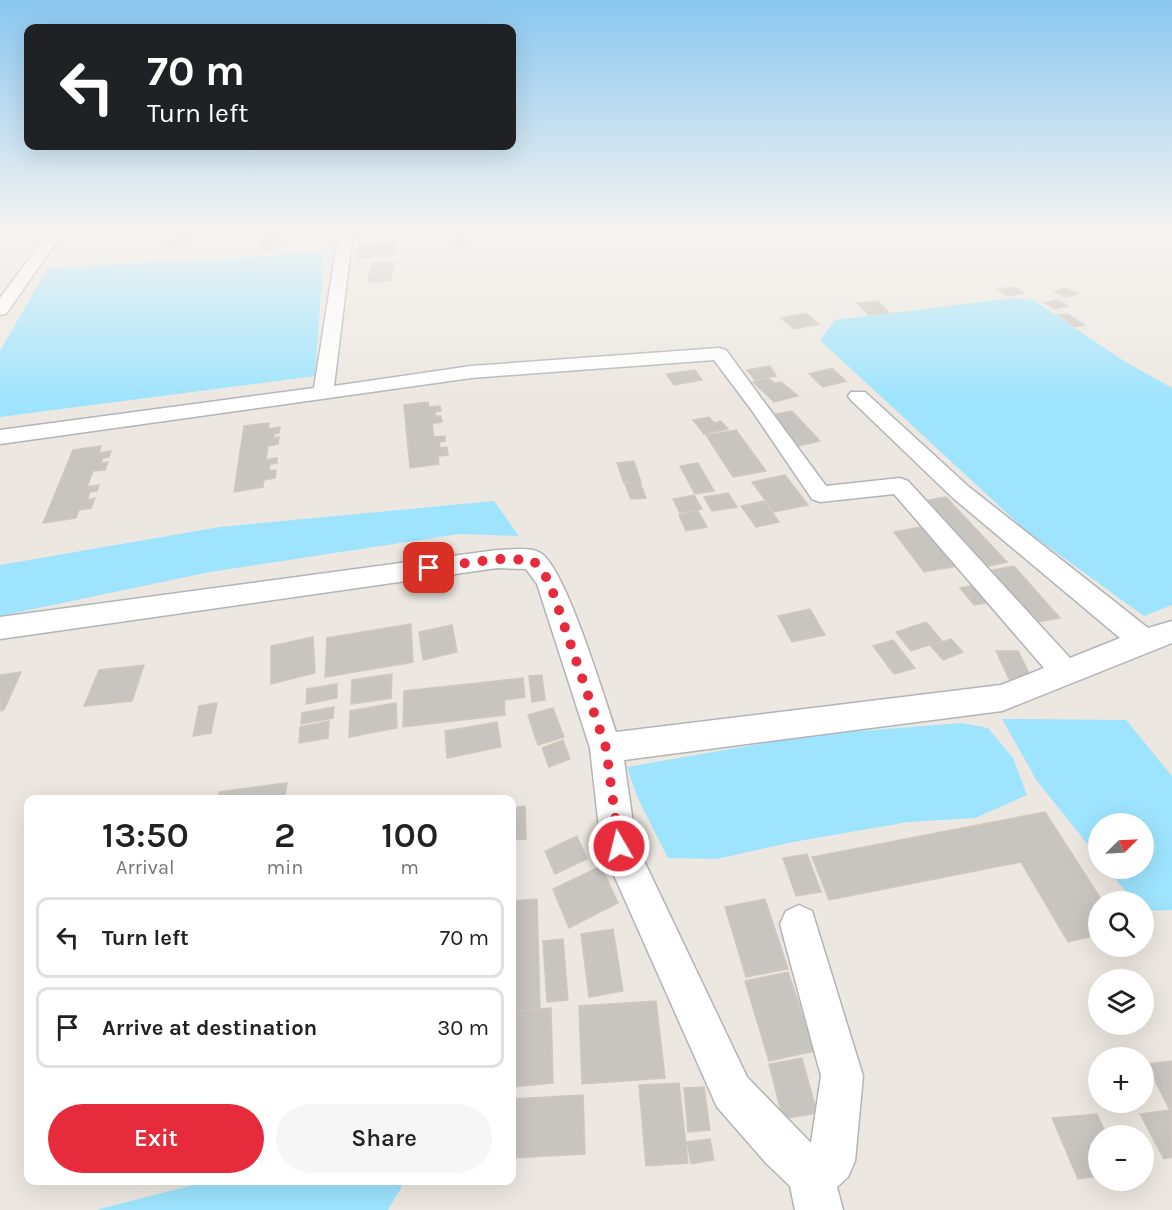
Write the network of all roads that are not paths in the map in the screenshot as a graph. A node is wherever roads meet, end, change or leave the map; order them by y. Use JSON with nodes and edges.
{"nodes":[{"id":1,"x":16,"y":287,"type":"edge"},
{"id":2,"x":338,"y":287,"type":"edge"},
{"id":3,"x":0,"y":310,"type":"edge"},
{"id":4,"x":323,"y":393,"type":"junction"},
{"id":5,"x":858,"y":396,"type":"dead end"},
{"id":6,"x":0,"y":437,"type":"edge"},
{"id":7,"x":0,"y":628,"type":"edge"},
{"id":8,"x":1158,"y":636,"type":"edge"},
{"id":9,"x":1064,"y":671,"type":"junction"},
{"id":10,"x":606,"y":748,"type":"junction"},
{"id":11,"x":799,"y":924,"type":"dead end"},
{"id":12,"x":815,"y":1192,"type":"edge"}],
"edges":[{"from":1,"to":3,"type":"street"},
{"from":2,"to":4,"type":"street"},
{"from":4,"to":6,"type":"street"},
{"from":4,"to":9,"type":"street"},
{"from":5,"to":8,"type":"street"},
{"from":7,"to":10,"type":"street"},
{"from":8,"to":9,"type":"street"},
{"from":9,"to":10,"type":"street"},
{"from":10,"to":12,"type":"street"},
{"from":11,"to":12,"type":"street"}]}
